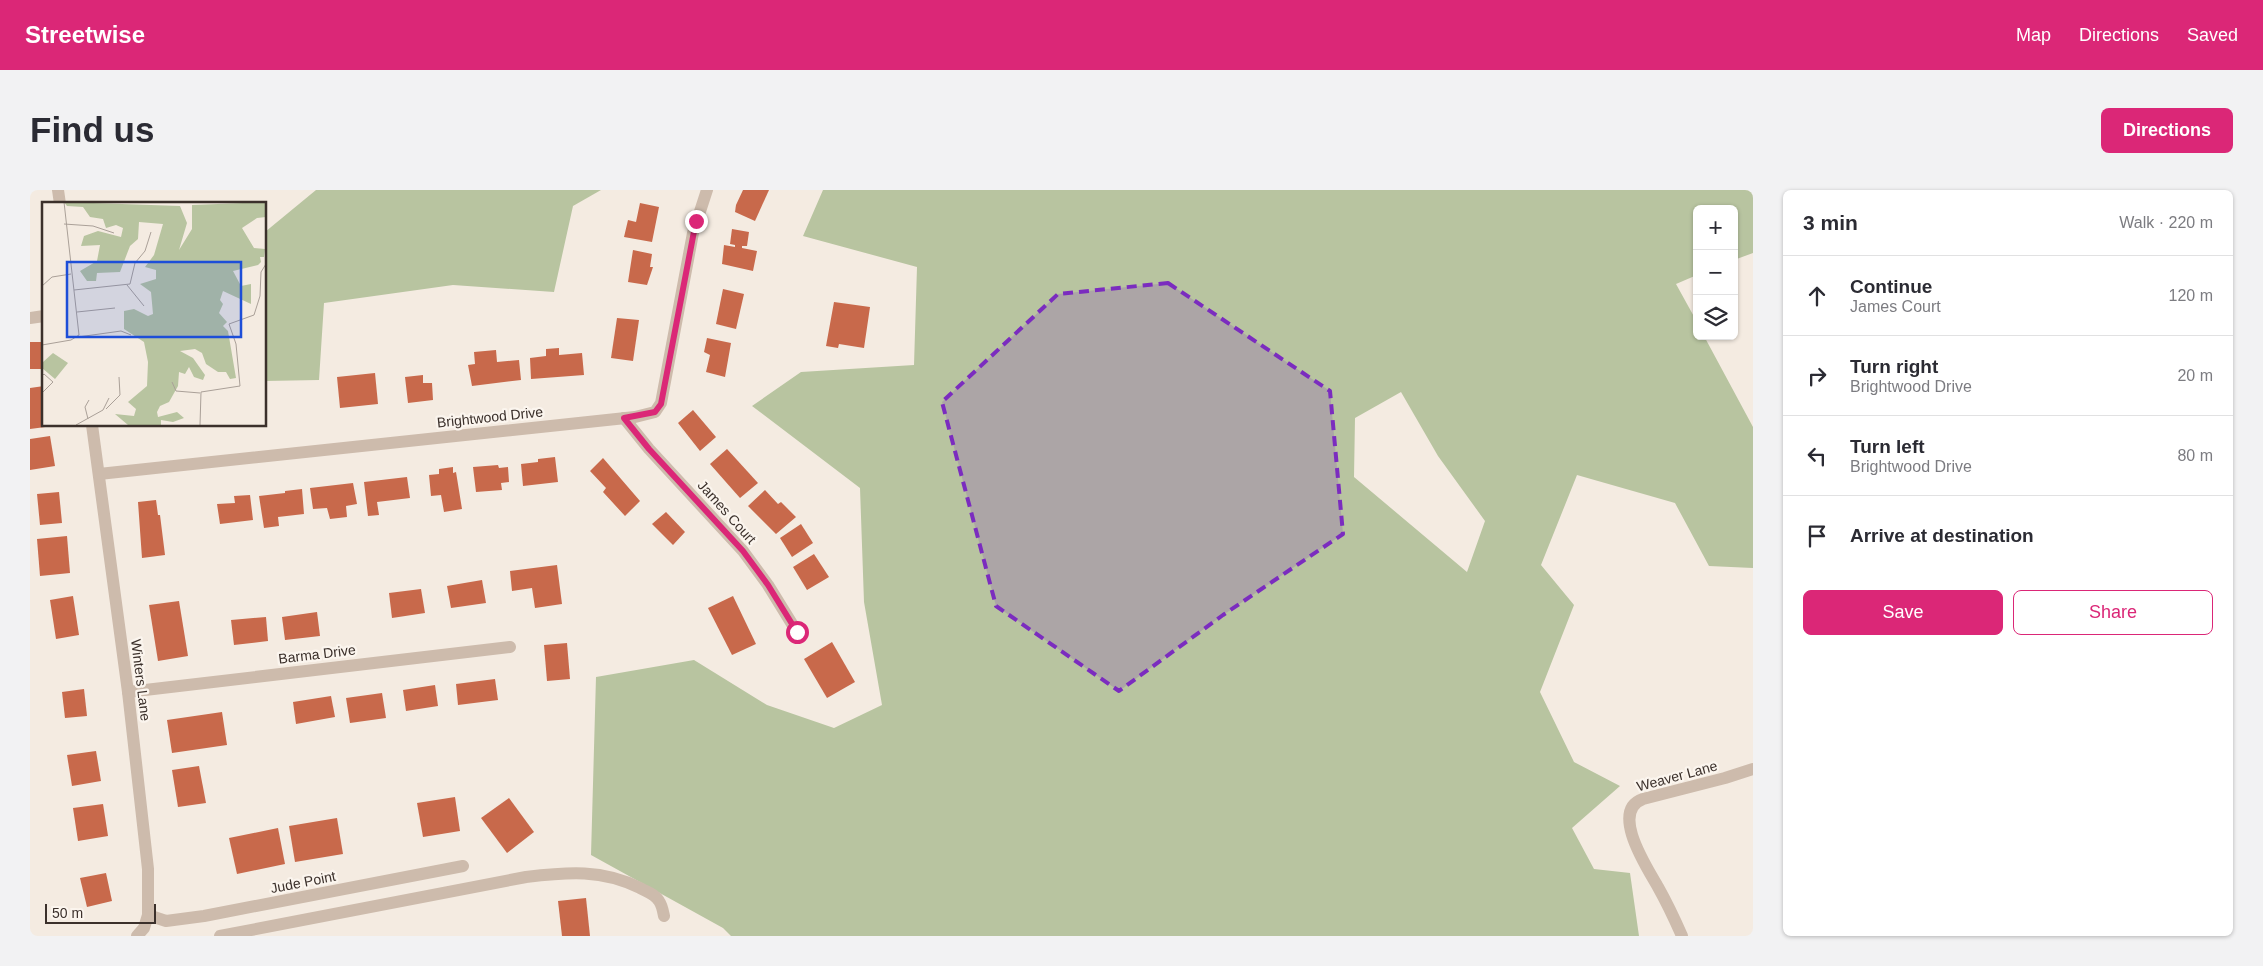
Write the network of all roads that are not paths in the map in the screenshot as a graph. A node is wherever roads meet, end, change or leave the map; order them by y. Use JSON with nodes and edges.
{"nodes":[{"id":1,"x":707,"y":190,"type":"edge"},
{"id":2,"x":624,"y":418,"type":"junction"},
{"id":3,"x":92,"y":426,"type":"edge"},
{"id":4,"x":100,"y":474,"type":"junction"},
{"id":5,"x":797,"y":632,"type":"dead end"},
{"id":6,"x":510,"y":646,"type":"dead end"},
{"id":7,"x":128,"y":692,"type":"junction"},
{"id":8,"x":1753,"y":769,"type":"edge"},
{"id":9,"x":463,"y":866,"type":"dead end"},
{"id":10,"x":148,"y":914,"type":"junction"},
{"id":11,"x":664,"y":916,"type":"dead end"},
{"id":12,"x":140,"y":935,"type":"edge"},
{"id":13,"x":220,"y":936,"type":"edge"},
{"id":14,"x":1682,"y":936,"type":"edge"}],
"edges":[{"from":1,"to":2,"type":"street","name":"Brightwood Drive"},
{"from":2,"to":4,"type":"street","name":"Brightwood Drive"},
{"from":2,"to":5,"type":"street","name":"James Court"},
{"from":3,"to":4,"type":"street","name":"Winters Lane"},
{"from":4,"to":7,"type":"street","name":"Winters Lane"},
{"from":6,"to":7,"type":"street","name":"Barma Drive"},
{"from":7,"to":10,"type":"street","name":"Winters Lane"},
{"from":8,"to":14,"type":"street","name":"Weaver Lane"},
{"from":9,"to":10,"type":"street","name":"Jude Point"},
{"from":10,"to":12,"type":"street","name":"Winters Lane"},
{"from":11,"to":13,"type":"street"}]}
